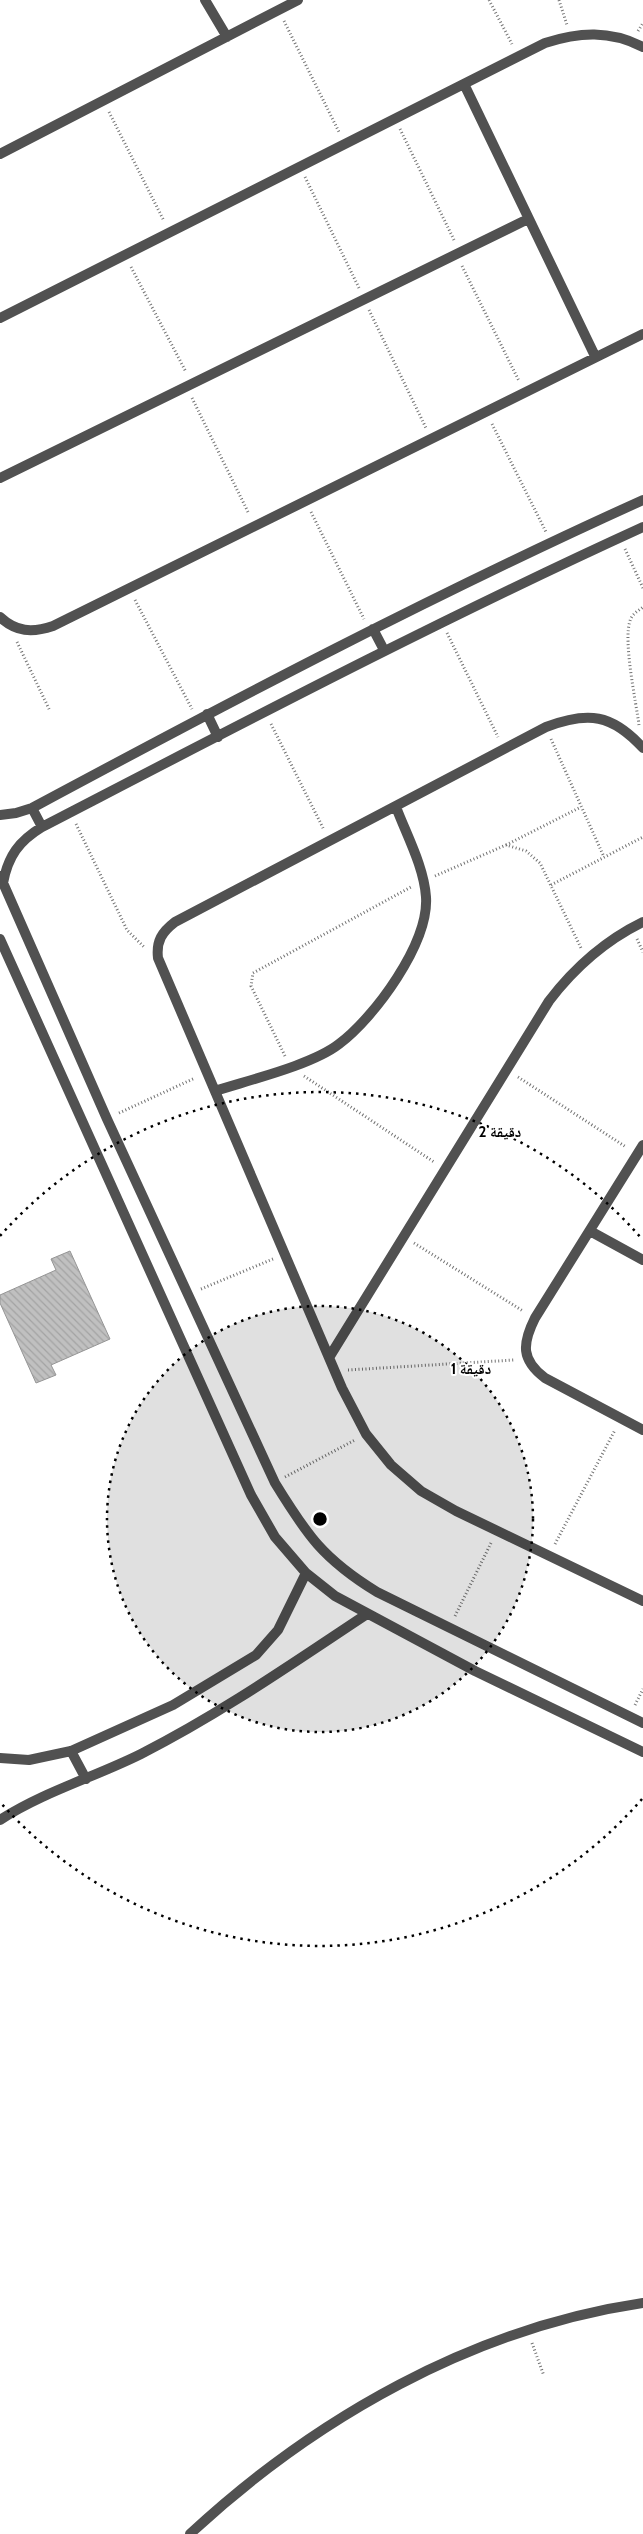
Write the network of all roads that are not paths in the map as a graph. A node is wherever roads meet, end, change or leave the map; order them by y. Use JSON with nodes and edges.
{"nodes":[{"id":1,"x":205,"y":0,"type":"edge"},
{"id":2,"x":298,"y":0,"type":"edge"},
{"id":3,"x":226,"y":37,"type":"junction"},
{"id":4,"x":643,"y":47,"type":"edge"},
{"id":5,"x":464,"y":84,"type":"junction"},
{"id":6,"x":0,"y":154,"type":"edge"},
{"id":7,"x":528,"y":219,"type":"junction"},
{"id":8,"x":0,"y":318,"type":"edge"},
{"id":9,"x":643,"y":334,"type":"edge"},
{"id":10,"x":595,"y":356,"type":"junction"},
{"id":11,"x":0,"y":478,"type":"edge"},
{"id":12,"x":643,"y":500,"type":"edge"},
{"id":13,"x":643,"y":527,"type":"edge"},
{"id":14,"x":0,"y":617,"type":"edge"},
{"id":15,"x":372,"y":630,"type":"junction"},
{"id":16,"x":384,"y":650,"type":"junction"},
{"id":17,"x":202,"y":716,"type":"junction"},
{"id":18,"x":218,"y":737,"type":"junction"},
{"id":19,"x":643,"y":748,"type":"edge"},
{"id":20,"x":396,"y":807,"type":"junction"},
{"id":21,"x":32,"y":808,"type":"junction"},
{"id":22,"x":0,"y":814,"type":"edge"},
{"id":23,"x":42,"y":827,"type":"junction"},
{"id":24,"x":2,"y":879,"type":"edge"},
{"id":25,"x":643,"y":922,"type":"edge"},
{"id":26,"x":0,"y":939,"type":"edge"},
{"id":27,"x":215,"y":1091,"type":"junction"},
{"id":28,"x":643,"y":1145,"type":"edge"},
{"id":29,"x":590,"y":1231,"type":"junction"},
{"id":30,"x":643,"y":1260,"type":"edge"},
{"id":31,"x":330,"y":1356,"type":"junction"},
{"id":32,"x":643,"y":1430,"type":"edge"},
{"id":33,"x":306,"y":1573,"type":"junction"},
{"id":34,"x":643,"y":1601,"type":"edge"},
{"id":35,"x":367,"y":1614,"type":"junction"},
{"id":36,"x":643,"y":1723,"type":"edge"},
{"id":37,"x":71,"y":1751,"type":"junction"},
{"id":38,"x":643,"y":1752,"type":"edge"},
{"id":39,"x":0,"y":1758,"type":"edge"},
{"id":40,"x":86,"y":1779,"type":"junction"},
{"id":41,"x":0,"y":1820,"type":"edge"},
{"id":42,"x":643,"y":2303,"type":"edge"},
{"id":43,"x":190,"y":2534,"type":"edge"}],
"edges":[{"from":1,"to":3,"type":"street"},
{"from":2,"to":3,"type":"street"},
{"from":3,"to":6,"type":"street"},
{"from":4,"to":5,"type":"street"},
{"from":5,"to":7,"type":"street"},
{"from":5,"to":8,"type":"street"},
{"from":7,"to":10,"type":"street"},
{"from":7,"to":11,"type":"street"},
{"from":9,"to":10,"type":"street"},
{"from":10,"to":14,"type":"street"},
{"from":12,"to":15,"type":"street"},
{"from":13,"to":16,"type":"street"},
{"from":15,"to":16,"type":"street"},
{"from":15,"to":17,"type":"street"},
{"from":16,"to":18,"type":"street"},
{"from":17,"to":18,"type":"street"},
{"from":17,"to":21,"type":"street"},
{"from":18,"to":23,"type":"street"},
{"from":19,"to":20,"type":"street"},
{"from":20,"to":27,"type":"street"},
{"from":20,"to":27,"type":"street"},
{"from":21,"to":22,"type":"street"},
{"from":21,"to":23,"type":"street"},
{"from":23,"to":24,"type":"street"},
{"from":24,"to":36,"type":"street"},
{"from":25,"to":31,"type":"street"},
{"from":26,"to":33,"type":"street"},
{"from":27,"to":31,"type":"street"},
{"from":28,"to":29,"type":"street"},
{"from":29,"to":30,"type":"street"},
{"from":29,"to":32,"type":"street"},
{"from":31,"to":34,"type":"street"},
{"from":33,"to":35,"type":"street"},
{"from":33,"to":37,"type":"street"},
{"from":35,"to":38,"type":"street"},
{"from":35,"to":40,"type":"street"},
{"from":37,"to":39,"type":"street"},
{"from":37,"to":40,"type":"street"},
{"from":40,"to":41,"type":"street"},
{"from":42,"to":43,"type":"street"}]}
